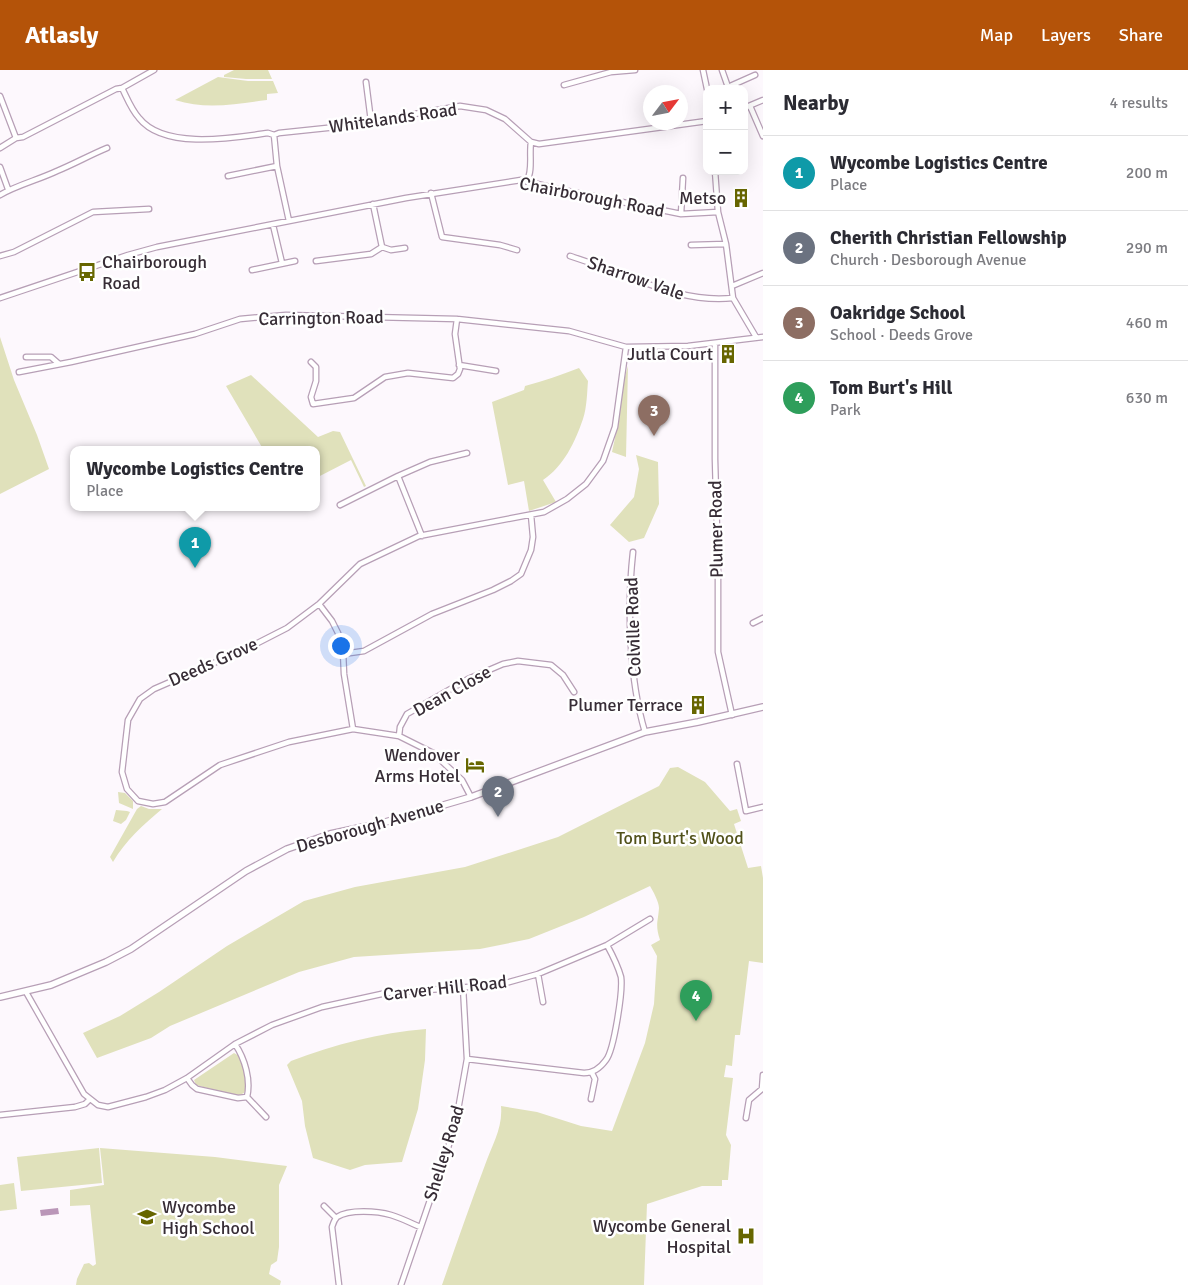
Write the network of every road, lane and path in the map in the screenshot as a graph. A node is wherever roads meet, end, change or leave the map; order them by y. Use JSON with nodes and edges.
{"nodes":[{"id":1,"x":154,"y":70,"type":"edge"},
{"id":2,"x":635,"y":70,"type":"edge"},
{"id":3,"x":703,"y":70,"type":"edge"},
{"id":4,"x":722,"y":70,"type":"edge"},
{"id":5,"x":755,"y":75,"type":"dead end"},
{"id":6,"x":366,"y":82,"type":"dead end"},
{"id":7,"x":564,"y":85,"type":"dead end"},
{"id":8,"x":706,"y":85,"type":"edge"},
{"id":9,"x":727,"y":85,"type":"edge"},
{"id":10,"x":734,"y":85,"type":"edge"},
{"id":11,"x":122,"y":88,"type":"junction"},
{"id":12,"x":0,"y":96,"type":"edge"},
{"id":13,"x":763,"y":100,"type":"edge"},
{"id":14,"x":750,"y":106,"type":"joint"},
{"id":15,"x":371,"y":120,"type":"junction"},
{"id":16,"x":703,"y":122,"type":"edge"},
{"id":17,"x":274,"y":135,"type":"junction"},
{"id":18,"x":763,"y":136,"type":"edge"},
{"id":19,"x":16,"y":138,"type":"junction"},
{"id":20,"x":530,"y":142,"type":"junction"},
{"id":21,"x":0,"y":148,"type":"edge"},
{"id":22,"x":106,"y":148,"type":"dead end"},
{"id":23,"x":277,"y":166,"type":"junction"},
{"id":24,"x":0,"y":167,"type":"edge"},
{"id":25,"x":715,"y":175,"type":"edge"},
{"id":26,"x":228,"y":176,"type":"dead end"},
{"id":27,"x":683,"y":178,"type":"dead end"},
{"id":28,"x":528,"y":180,"type":"junction"},
{"id":29,"x":8,"y":189,"type":"junction"},
{"id":30,"x":431,"y":193,"type":"junction"},
{"id":31,"x":0,"y":195,"type":"edge"},
{"id":32,"x":373,"y":204,"type":"junction"},
{"id":33,"x":148,"y":208,"type":"dead end"},
{"id":34,"x":718,"y":212,"type":"junction"},
{"id":35,"x":681,"y":214,"type":"junction"},
{"id":36,"x":288,"y":221,"type":"junction"},
{"id":37,"x":273,"y":224,"type":"junction"},
{"id":38,"x":726,"y":244,"type":"junction"},
{"id":39,"x":691,"y":245,"type":"dead end"},
{"id":40,"x":382,"y":247,"type":"junction"},
{"id":41,"x":405,"y":248,"type":"dead end"},
{"id":42,"x":517,"y":250,"type":"dead end"},
{"id":43,"x":0,"y":256,"type":"edge"},
{"id":44,"x":570,"y":256,"type":"dead end"},
{"id":45,"x":295,"y":260,"type":"dead end"},
{"id":46,"x":316,"y":261,"type":"dead end"},
{"id":47,"x":282,"y":263,"type":"junction"},
{"id":48,"x":252,"y":270,"type":"dead end"},
{"id":49,"x":763,"y":273,"type":"edge"},
{"id":50,"x":732,"y":286,"type":"junction"},
{"id":51,"x":0,"y":298,"type":"edge"},
{"id":52,"x":733,"y":298,"type":"junction"},
{"id":53,"x":456,"y":319,"type":"junction"},
{"id":54,"x":756,"y":337,"type":"junction"},
{"id":55,"x":763,"y":337,"type":"edge"},
{"id":56,"x":715,"y":342,"type":"junction"},
{"id":57,"x":626,"y":347,"type":"junction"},
{"id":58,"x":26,"y":357,"type":"dead end"},
{"id":59,"x":311,"y":362,"type":"dead end"},
{"id":60,"x":59,"y":364,"type":"junction"},
{"id":61,"x":459,"y":365,"type":"junction"},
{"id":62,"x":496,"y":371,"type":"dead end"},
{"id":63,"x":18,"y":372,"type":"dead end"},
{"id":64,"x":467,"y":453,"type":"dead end"},
{"id":65,"x":398,"y":476,"type":"junction"},
{"id":66,"x":340,"y":505,"type":"dead end"},
{"id":67,"x":531,"y":515,"type":"junction"},
{"id":68,"x":422,"y":536,"type":"junction"},
{"id":69,"x":633,"y":552,"type":"dead end"},
{"id":70,"x":319,"y":604,"type":"junction"},
{"id":71,"x":763,"y":618,"type":"edge"},
{"id":72,"x":753,"y":623,"type":"dead end"},
{"id":73,"x":343,"y":654,"type":"junction"},
{"id":74,"x":574,"y":692,"type":"dead end"},
{"id":75,"x":763,"y":707,"type":"edge"},
{"id":76,"x":732,"y":715,"type":"junction"},
{"id":77,"x":353,"y":729,"type":"junction"},
{"id":78,"x":645,"y":732,"type":"junction"},
{"id":79,"x":399,"y":736,"type":"junction"},
{"id":80,"x":737,"y":764,"type":"dead end"},
{"id":81,"x":471,"y":797,"type":"junction"},
{"id":82,"x":763,"y":807,"type":"edge"},
{"id":83,"x":650,"y":919,"type":"dead end"},
{"id":84,"x":607,"y":945,"type":"junction"},
{"id":85,"x":538,"y":974,"type":"junction"},
{"id":86,"x":463,"y":987,"type":"junction"},
{"id":87,"x":26,"y":992,"type":"junction"},
{"id":88,"x":0,"y":997,"type":"edge"},
{"id":89,"x":544,"y":1002,"type":"dead end"},
{"id":90,"x":235,"y":1044,"type":"junction"},
{"id":91,"x":467,"y":1059,"type":"junction"},
{"id":92,"x":592,"y":1073,"type":"junction"},
{"id":93,"x":763,"y":1075,"type":"edge"},
{"id":94,"x":187,"y":1078,"type":"junction"},
{"id":95,"x":247,"y":1097,"type":"junction"},
{"id":96,"x":591,"y":1099,"type":"dead end"},
{"id":97,"x":90,"y":1100,"type":"junction"},
{"id":98,"x":0,"y":1115,"type":"edge"},
{"id":99,"x":266,"y":1117,"type":"dead end"},
{"id":100,"x":746,"y":1118,"type":"dead end"},
{"id":101,"x":324,"y":1206,"type":"dead end"},
{"id":102,"x":336,"y":1218,"type":"junction"},
{"id":103,"x":420,"y":1227,"type":"junction"},
{"id":104,"x":339,"y":1285,"type":"edge"},
{"id":105,"x":401,"y":1285,"type":"edge"}],
"edges":[{"from":1,"to":11,"type":"street"},
{"from":2,"to":7,"type":"street"},
{"from":3,"to":8,"type":"street"},
{"from":4,"to":9,"type":"street"},
{"from":5,"to":10,"type":"street"},
{"from":6,"to":15,"type":"street"},
{"from":11,"to":17,"type":"street","name":"Whitelands Road"},
{"from":11,"to":19,"type":"street"},
{"from":12,"to":19,"type":"street"},
{"from":13,"to":14,"type":"street"},
{"from":14,"to":18,"type":"street"},
{"from":15,"to":17,"type":"street","name":"Whitelands Road"},
{"from":15,"to":20,"type":"street","name":"Whitelands Road"},
{"from":16,"to":20,"type":"street"},
{"from":17,"to":23,"type":"street"},
{"from":19,"to":21,"type":"street"},
{"from":20,"to":28,"type":"street"},
{"from":22,"to":29,"type":"street"},
{"from":23,"to":26,"type":"street"},
{"from":23,"to":36,"type":"street"},
{"from":24,"to":29,"type":"street"},
{"from":25,"to":34,"type":"street"},
{"from":27,"to":35,"type":"street"},
{"from":28,"to":30,"type":"street","name":"Chairborough Road"},
{"from":28,"to":35,"type":"street","name":"Chairborough Road"},
{"from":29,"to":31,"type":"street"},
{"from":30,"to":32,"type":"street","name":"Chairborough Road"},
{"from":30,"to":42,"type":"street"},
{"from":32,"to":36,"type":"street","name":"Chairborough Road"},
{"from":32,"to":40,"type":"street"},
{"from":33,"to":43,"type":"street"},
{"from":34,"to":35,"type":"street","name":"Chairborough Road"},
{"from":34,"to":38,"type":"street"},
{"from":36,"to":37,"type":"street","name":"Chairborough Road"},
{"from":37,"to":47,"type":"street"},
{"from":37,"to":51,"type":"street","name":"Chairborough Road"},
{"from":38,"to":39,"type":"street"},
{"from":38,"to":50,"type":"street"},
{"from":40,"to":41,"type":"street"},
{"from":40,"to":46,"type":"street"},
{"from":44,"to":52,"type":"street","name":"Sharrow Vale"},
{"from":45,"to":47,"type":"street"},
{"from":47,"to":48,"type":"street"},
{"from":49,"to":50,"type":"street"},
{"from":50,"to":52,"type":"street"},
{"from":52,"to":54,"type":"street"},
{"from":53,"to":57,"type":"street","name":"Carrington Road"},
{"from":53,"to":60,"type":"street","name":"Carrington Road"},
{"from":53,"to":61,"type":"street"},
{"from":54,"to":55,"type":"street","name":"Carrington Road"},
{"from":54,"to":56,"type":"street","name":"Carrington Road"},
{"from":56,"to":57,"type":"street","name":"Carrington Road"},
{"from":56,"to":76,"type":"street","name":"Plumer Road"},
{"from":57,"to":67,"type":"street","name":"Deeds Grove"},
{"from":58,"to":60,"type":"street"},
{"from":59,"to":61,"type":"street"},
{"from":60,"to":63,"type":"street","name":"Carrington Road"},
{"from":61,"to":62,"type":"street"},
{"from":64,"to":65,"type":"street"},
{"from":65,"to":66,"type":"street"},
{"from":65,"to":68,"type":"street"},
{"from":67,"to":68,"type":"street","name":"Deeds Grove"},
{"from":67,"to":73,"type":"street"},
{"from":68,"to":70,"type":"street","name":"Deeds Grove"},
{"from":69,"to":78,"type":"street","name":"Colville Road"},
{"from":70,"to":73,"type":"street"},
{"from":70,"to":77,"type":"street","name":"Deeds Grove"},
{"from":71,"to":72,"type":"street"},
{"from":73,"to":77,"type":"street"},
{"from":74,"to":79,"type":"street","name":"Dean Close"},
{"from":75,"to":76,"type":"street","name":"Desborough Avenue"},
{"from":76,"to":78,"type":"street","name":"Desborough Avenue"},
{"from":77,"to":79,"type":"street","name":"Deeds Grove"},
{"from":78,"to":81,"type":"street","name":"Desborough Avenue"},
{"from":79,"to":81,"type":"street","name":"Deeds Grove"},
{"from":80,"to":82,"type":"street"},
{"from":81,"to":87,"type":"street","name":"Desborough Avenue"},
{"from":83,"to":84,"type":"street","name":"Carver Hill Road"},
{"from":84,"to":85,"type":"street","name":"Carver Hill Road"},
{"from":84,"to":92,"type":"street"},
{"from":85,"to":86,"type":"street","name":"Carver Hill Road"},
{"from":85,"to":89,"type":"street"},
{"from":86,"to":90,"type":"street","name":"Carver Hill Road"},
{"from":86,"to":91,"type":"street","name":"Shelley Road"},
{"from":87,"to":88,"type":"street","name":"Desborough Avenue"},
{"from":87,"to":97,"type":"street"},
{"from":90,"to":94,"type":"street","name":"Carver Hill Road"},
{"from":90,"to":95,"type":"street"},
{"from":91,"to":92,"type":"street"},
{"from":91,"to":103,"type":"street","name":"Shelley Road"},
{"from":92,"to":96,"type":"street"},
{"from":93,"to":100,"type":"street"},
{"from":94,"to":95,"type":"street"},
{"from":94,"to":97,"type":"street","name":"Carver Hill Road"},
{"from":95,"to":99,"type":"street"},
{"from":97,"to":98,"type":"street"},
{"from":101,"to":102,"type":"street"},
{"from":102,"to":103,"type":"street"},
{"from":102,"to":104,"type":"street"},
{"from":103,"to":105,"type":"street","name":"Shelley Road"}]}
